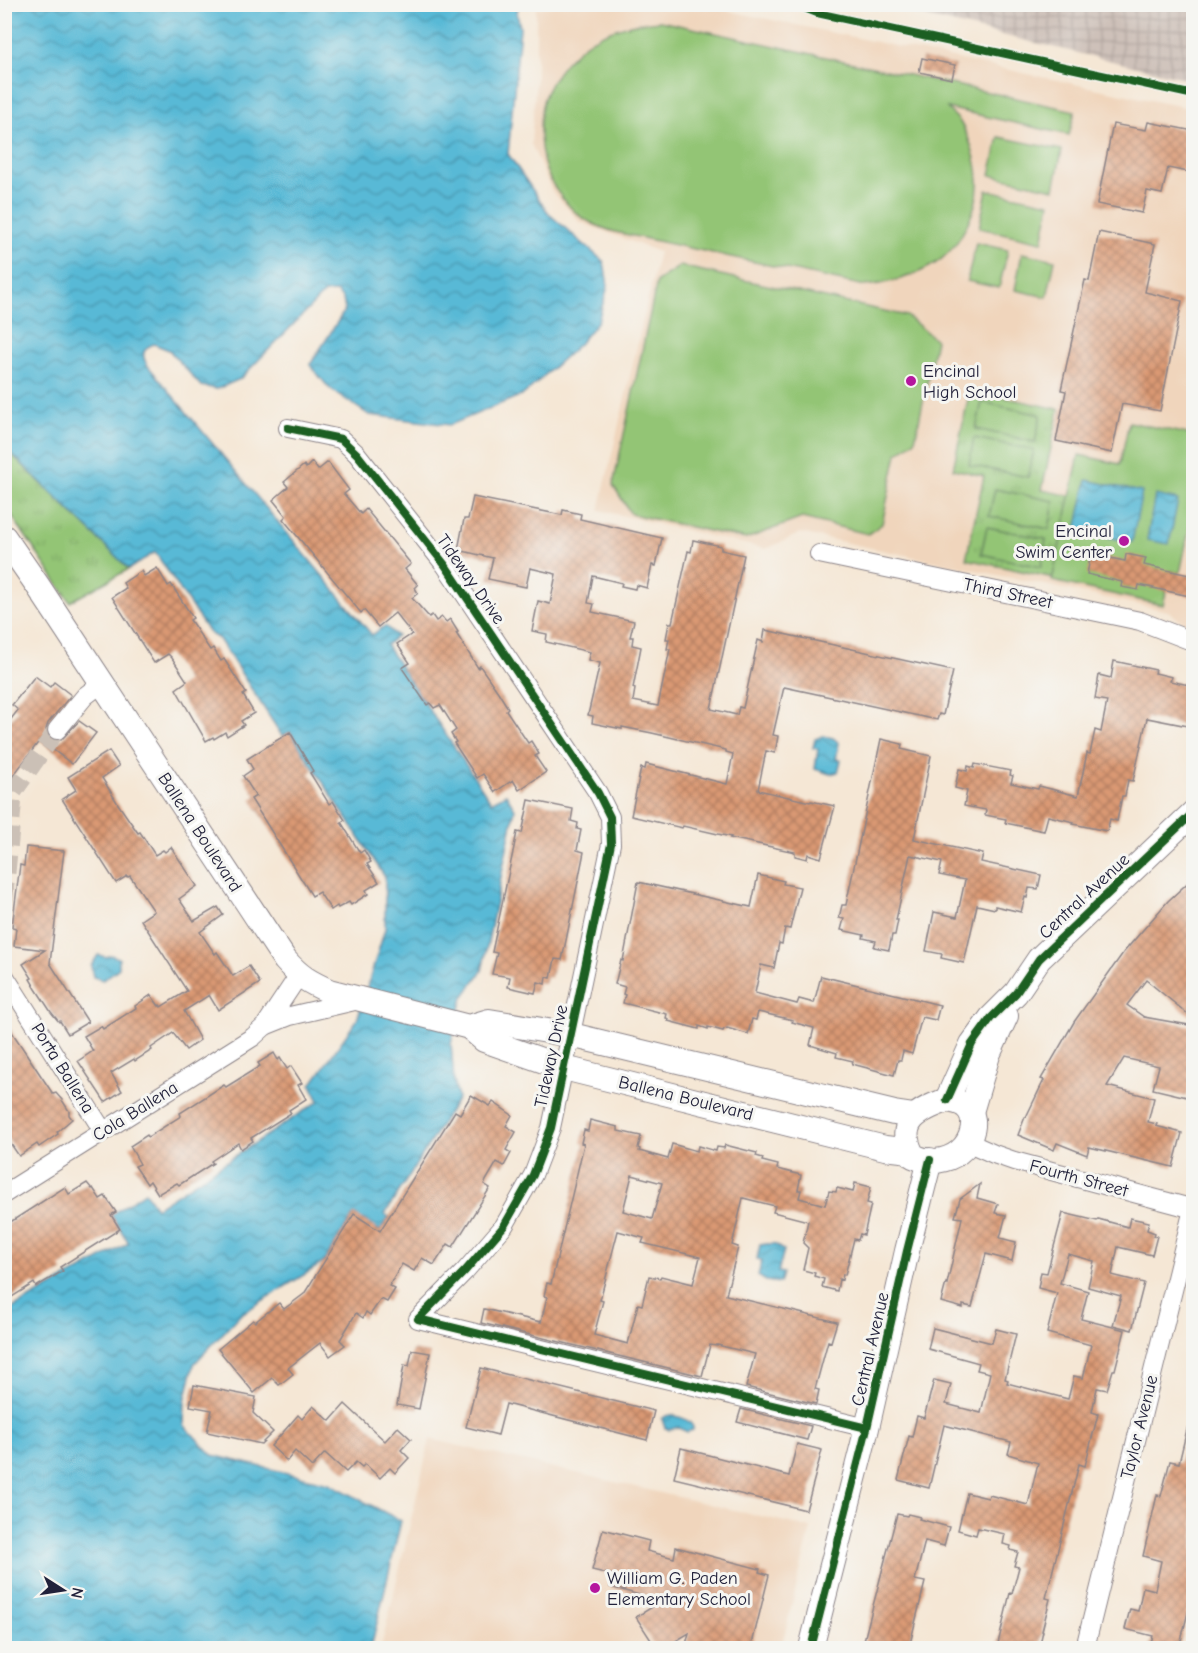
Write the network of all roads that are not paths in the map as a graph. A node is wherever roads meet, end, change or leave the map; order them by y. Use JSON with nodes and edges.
{"nodes":[{"id":1,"x":288,"y":428,"type":"dead end"},
{"id":2,"x":4,"y":537,"type":"edge"},
{"id":3,"x":819,"y":554,"type":"dead end"},
{"id":4,"x":1194,"y":644,"type":"edge"},
{"id":5,"x":102,"y":682,"type":"junction"},
{"id":6,"x":57,"y":730,"type":"tunnel mouth"},
{"id":7,"x":1194,"y":812,"type":"edge"},
{"id":8,"x":4,"y":975,"type":"edge"},
{"id":9,"x":299,"y":975,"type":"junction"},
{"id":10,"x":1016,"y":993,"type":"junction"},
{"id":11,"x":360,"y":1000,"type":"junction"},
{"id":12,"x":265,"y":1026,"type":"junction"},
{"id":13,"x":469,"y":1027,"type":"junction"},
{"id":14,"x":571,"y":1035,"type":"junction"},
{"id":15,"x":564,"y":1068,"type":"junction"},
{"id":16,"x":947,"y":1100,"type":"junction"},
{"id":17,"x":971,"y":1112,"type":"junction"},
{"id":18,"x":914,"y":1116,"type":"junction"},
{"id":19,"x":103,"y":1131,"type":"junction"},
{"id":20,"x":967,"y":1142,"type":"junction"},
{"id":21,"x":920,"y":1156,"type":"junction"},
{"id":22,"x":4,"y":1194,"type":"edge"},
{"id":23,"x":1193,"y":1207,"type":"edge"},
{"id":24,"x":867,"y":1428,"type":"junction"},
{"id":25,"x":811,"y":1648,"type":"edge"},
{"id":26,"x":1085,"y":1648,"type":"edge"}],
"edges":[{"from":1,"to":14,"type":"street","name":"Tideway Drive"},
{"from":2,"to":5,"type":"street","name":"Ballena Boulevard"},
{"from":3,"to":4,"type":"street","name":"Third Street"},
{"from":5,"to":6,"type":"street"},
{"from":5,"to":9,"type":"street","name":"Ballena Boulevard"},
{"from":7,"to":10,"type":"street","name":"Central Avenue"},
{"from":8,"to":19,"type":"street","name":"Porta Ballena"},
{"from":9,"to":11,"type":"street","name":"Ballena Boulevard"},
{"from":9,"to":12,"type":"street","name":"Cola Ballena"},
{"from":10,"to":16,"type":"street","name":"Central Avenue"},
{"from":10,"to":17,"type":"street","name":"Central Avenue"},
{"from":11,"to":12,"type":"street","name":"Cola Ballena"},
{"from":11,"to":13,"type":"street","name":"Ballena Boulevard"},
{"from":12,"to":19,"type":"street","name":"Cola Ballena"},
{"from":13,"to":14,"type":"street","name":"Ballena Boulevard"},
{"from":13,"to":15,"type":"street","name":"Ballena Boulevard"},
{"from":14,"to":15,"type":"street","name":"Tideway Drive"},
{"from":14,"to":18,"type":"street","name":"Ballena Boulevard"},
{"from":15,"to":21,"type":"street","name":"Ballena Boulevard"},
{"from":15,"to":24,"type":"street","name":"Tideway Drive"},
{"from":16,"to":17,"type":"street"},
{"from":16,"to":18,"type":"street"},
{"from":17,"to":20,"type":"street"},
{"from":18,"to":21,"type":"street"},
{"from":19,"to":22,"type":"street","name":"Cola Ballena"},
{"from":20,"to":21,"type":"street"},
{"from":20,"to":23,"type":"street","name":"Fourth Street"},
{"from":21,"to":24,"type":"street","name":"Central Avenue"},
{"from":23,"to":26,"type":"street","name":"Taylor Avenue"},
{"from":24,"to":25,"type":"street","name":"Central Avenue"}]}
